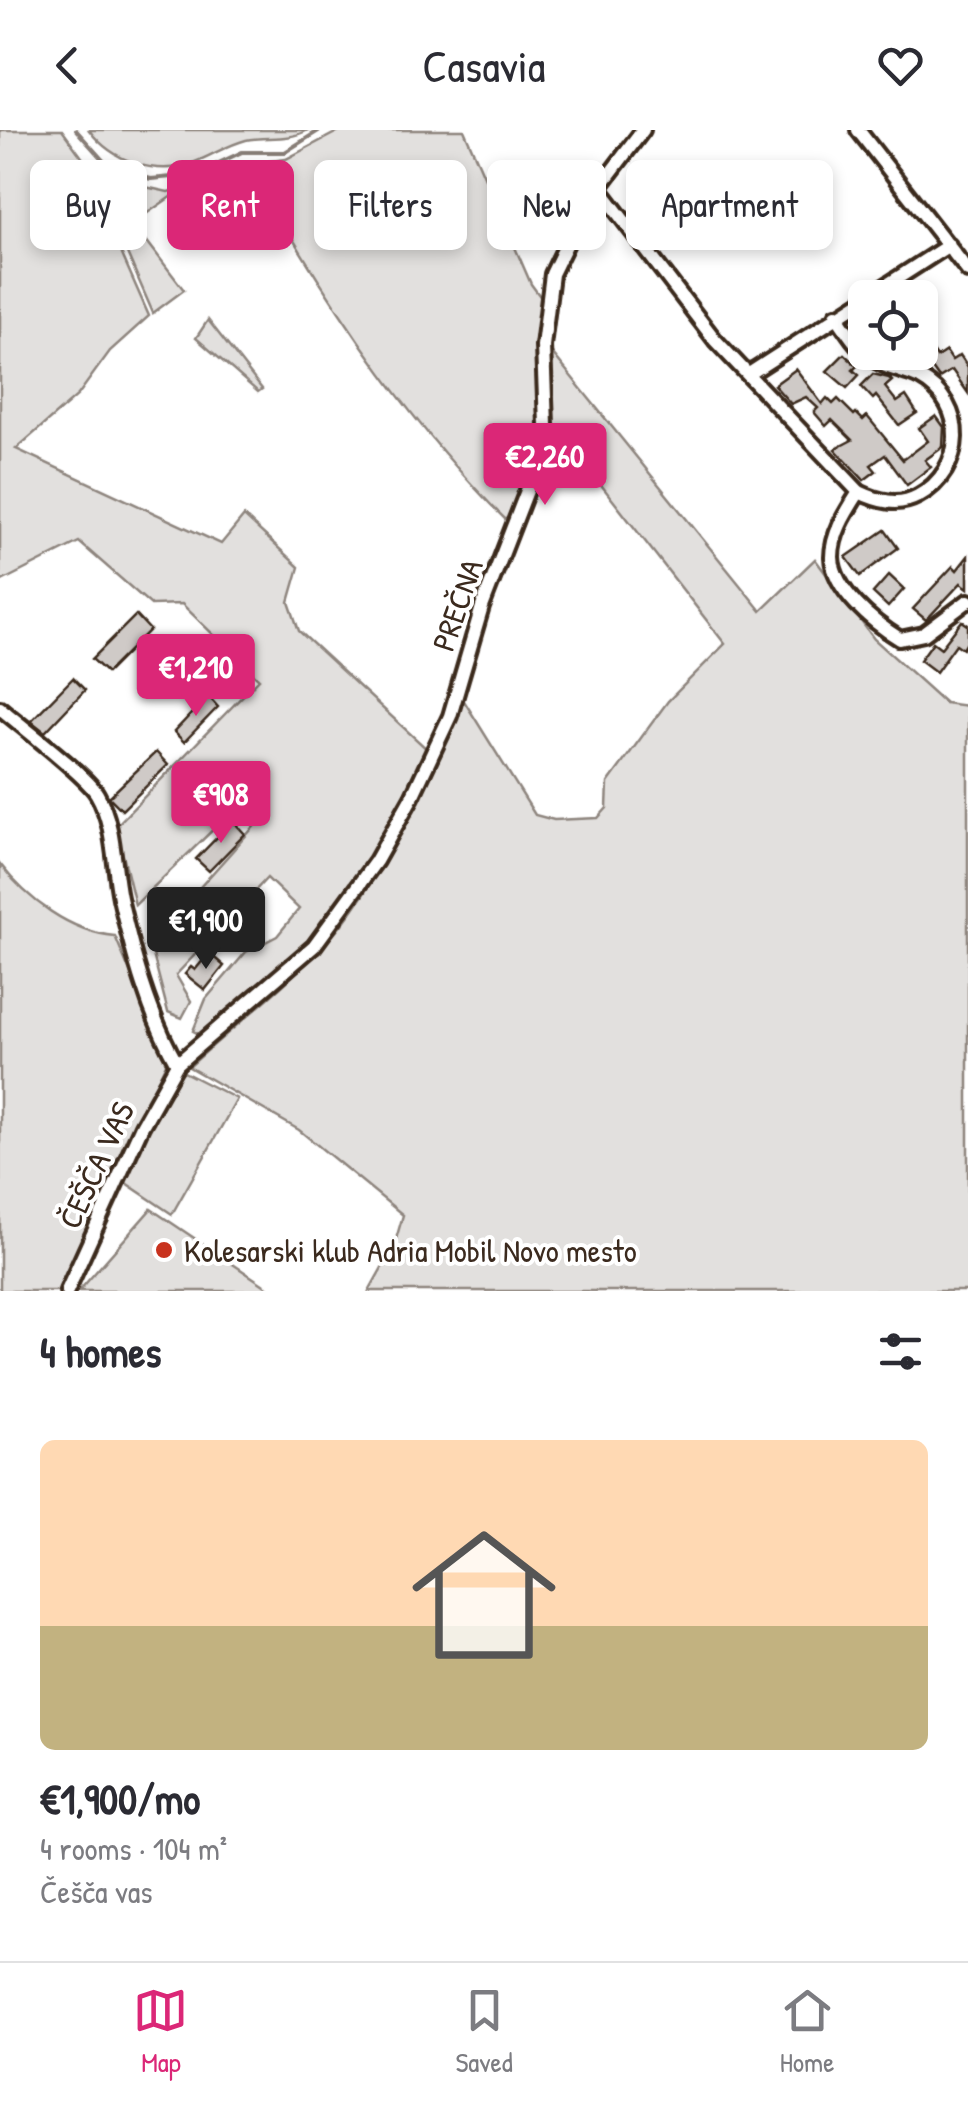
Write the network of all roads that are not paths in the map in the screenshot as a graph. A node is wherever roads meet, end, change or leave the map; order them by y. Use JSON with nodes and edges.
{"nodes":[{"id":1,"x":644,"y":130,"type":"edge"},
{"id":2,"x":858,"y":130,"type":"edge"},
{"id":3,"x":606,"y":178,"type":"edge"},
{"id":4,"x":606,"y":198,"type":"edge"},
{"id":5,"x":949,"y":245,"type":"junction"},
{"id":6,"x":562,"y":250,"type":"edge"},
{"id":7,"x":968,"y":271,"type":"edge"},
{"id":8,"x":836,"y":315,"type":"junction"},
{"id":9,"x":749,"y":374,"type":"junction"},
{"id":10,"x":859,"y":492,"type":"junction"},
{"id":11,"x":968,"y":601,"type":"edge"},
{"id":12,"x":0,"y":708,"type":"edge"},
{"id":13,"x":376,"y":861,"type":"joint"},
{"id":14,"x":177,"y":1064,"type":"junction"},
{"id":15,"x":68,"y":1291,"type":"edge"}],
"edges":[{"from":1,"to":3,"type":"street","name":"PREČNA"},
{"from":2,"to":5,"type":"street"},
{"from":4,"to":9,"type":"street"},
{"from":5,"to":7,"type":"street"},
{"from":5,"to":8,"type":"street"},
{"from":6,"to":13,"type":"street","name":"PREČNA"},
{"from":8,"to":9,"type":"street"},
{"from":8,"to":10,"type":"street"},
{"from":9,"to":10,"type":"street"},
{"from":10,"to":11,"type":"street"},
{"from":12,"to":14,"type":"street"},
{"from":13,"to":14,"type":"street","name":"ČEŠČA VAS"},
{"from":14,"to":15,"type":"street","name":"ČEŠČA VAS"}]}
